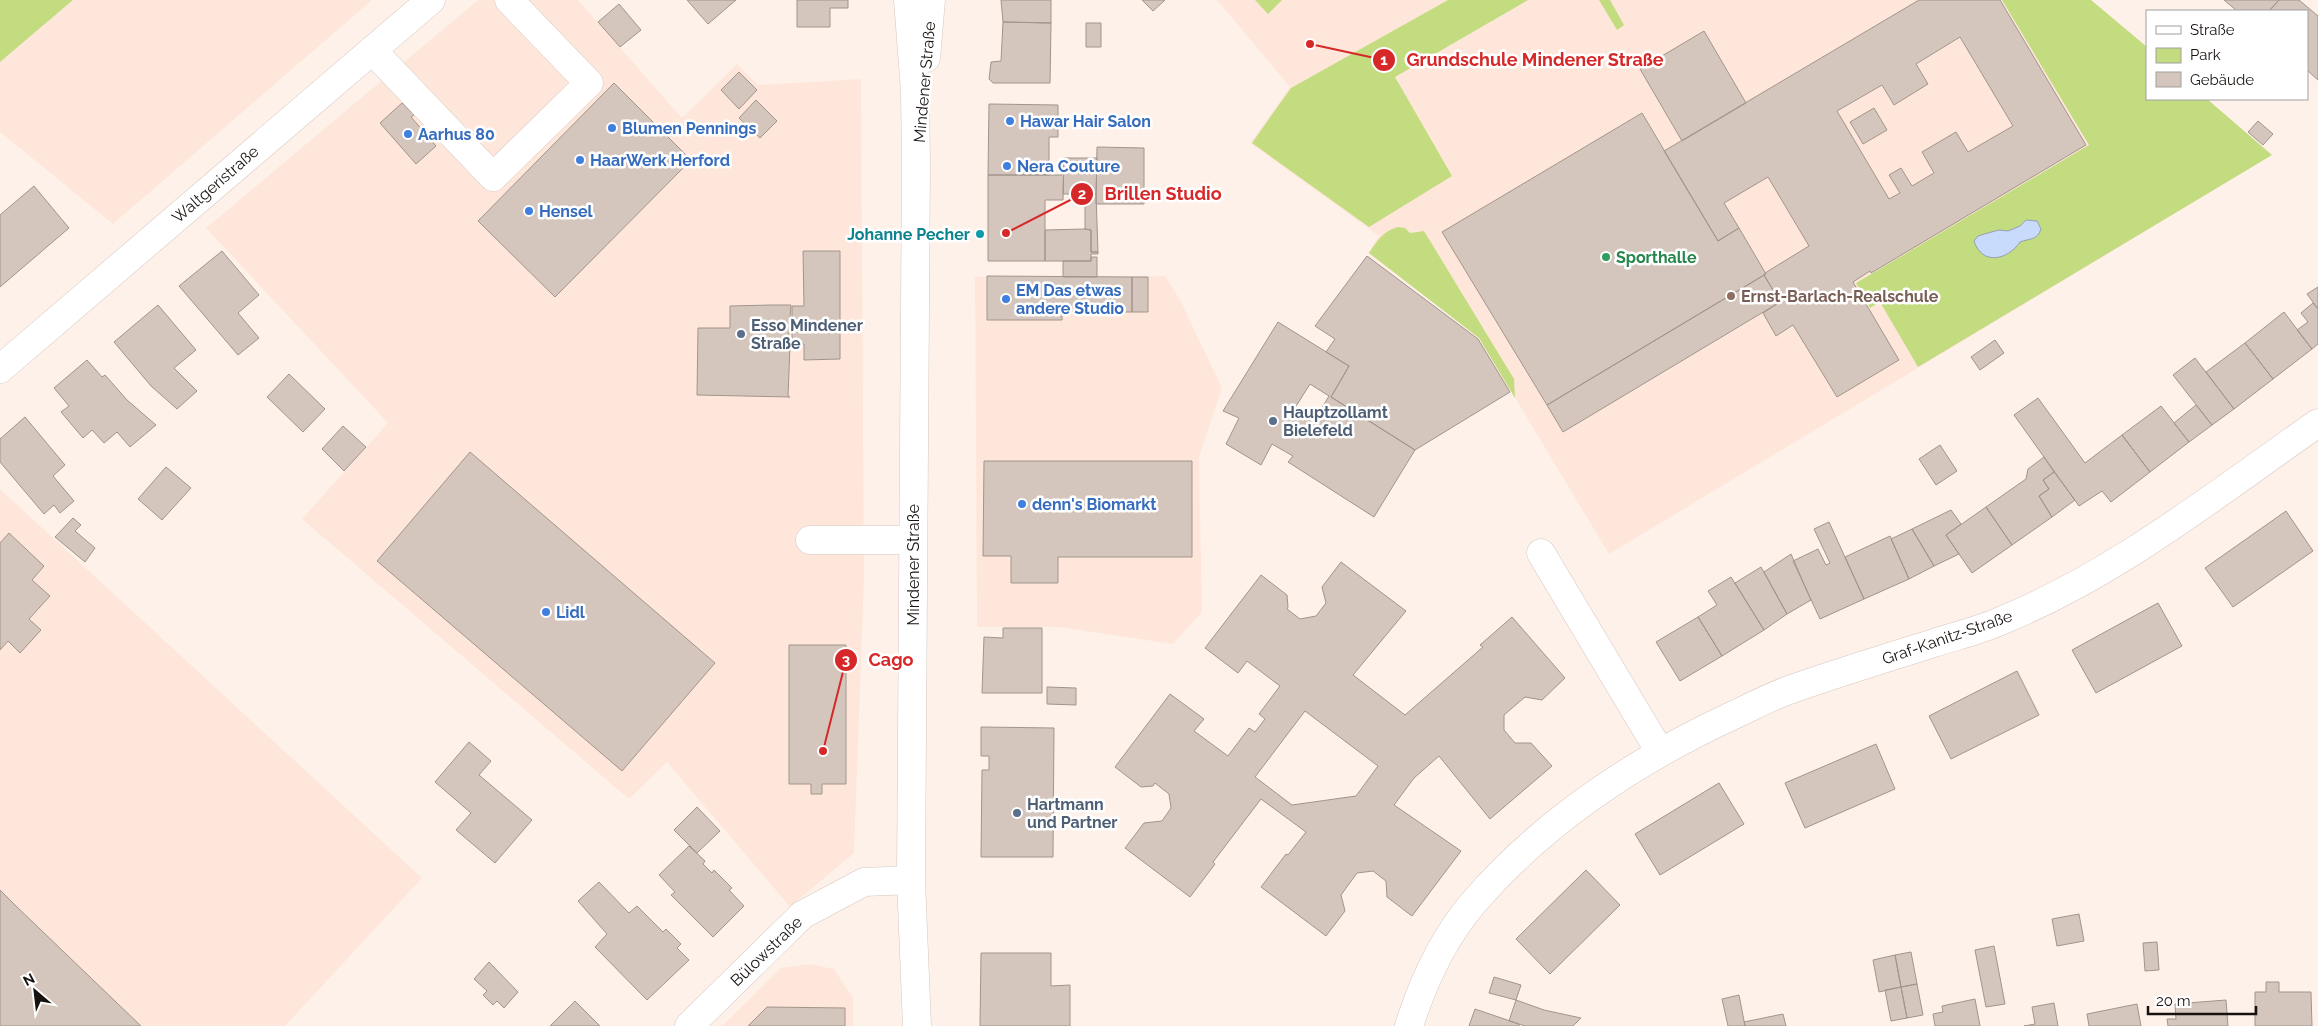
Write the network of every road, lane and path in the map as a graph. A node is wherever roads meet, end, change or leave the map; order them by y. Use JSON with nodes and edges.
{"nodes":[{"id":1,"x":431,"y":0,"type":"edge"},
{"id":2,"x":509,"y":0,"type":"edge"},
{"id":3,"x":908,"y":0,"type":"edge"},
{"id":4,"x":931,"y":0,"type":"edge"},
{"id":5,"x":372,"y":50,"type":"junction"},
{"id":6,"x":916,"y":164,"type":"junction"},
{"id":7,"x":0,"y":369,"type":"edge"},
{"id":8,"x":2318,"y":423,"type":"edge"},
{"id":9,"x":810,"y":540,"type":"dead end"},
{"id":10,"x":913,"y":540,"type":"junction"},
{"id":11,"x":1541,"y":553,"type":"dead end"},
{"id":12,"x":1660,"y":752,"type":"junction"},
{"id":13,"x":911,"y":880,"type":"junction"},
{"id":14,"x":689,"y":1026,"type":"edge"},
{"id":15,"x":917,"y":1026,"type":"edge"},
{"id":16,"x":1409,"y":1026,"type":"edge"}],
"edges":[{"from":1,"to":5,"type":"street","name":"Waltgeristraße"},
{"from":2,"to":5,"type":"street"},
{"from":3,"to":6,"type":"street","name":"Mindener Straße"},
{"from":4,"to":6,"type":"street","name":"Mindener Straße"},
{"from":5,"to":7,"type":"street","name":"Waltgeristraße"},
{"from":6,"to":10,"type":"street","name":"Mindener Straße"},
{"from":8,"to":12,"type":"street","name":"Graf-Kanitz-Straße"},
{"from":9,"to":10,"type":"street"},
{"from":10,"to":13,"type":"street","name":"Mindener Straße"},
{"from":11,"to":12,"type":"street"},
{"from":12,"to":16,"type":"street","name":"Graf-Kanitz-Straße"},
{"from":13,"to":14,"type":"street","name":"Bülowstraße"},
{"from":13,"to":15,"type":"street","name":"Mindener Straße"}]}
